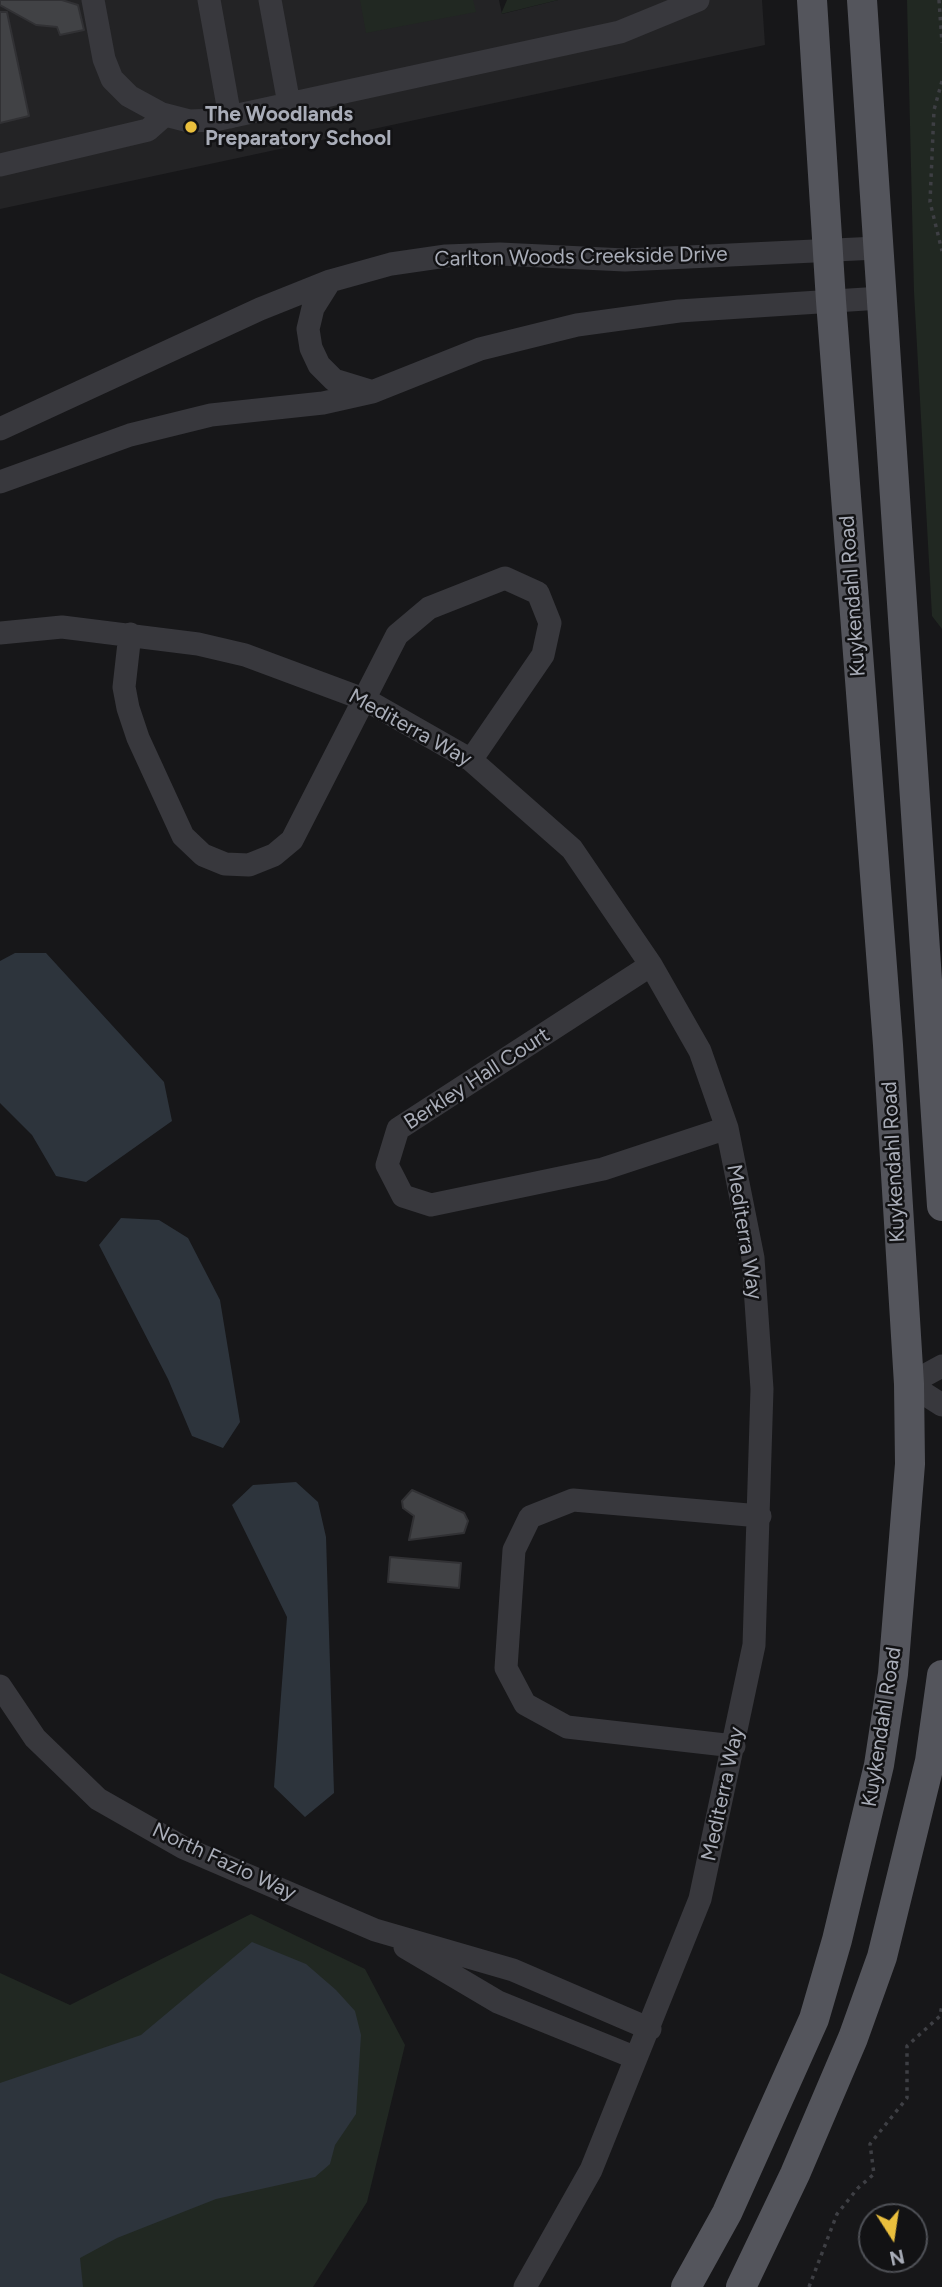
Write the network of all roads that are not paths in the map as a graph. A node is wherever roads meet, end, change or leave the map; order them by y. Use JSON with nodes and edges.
{"nodes":[{"id":1,"x":93,"y":0,"type":"edge"},
{"id":2,"x":209,"y":0,"type":"edge"},
{"id":3,"x":270,"y":0,"type":"edge"},
{"id":4,"x":698,"y":0,"type":"edge"},
{"id":5,"x":812,"y":0,"type":"edge"},
{"id":6,"x":862,"y":0,"type":"edge"},
{"id":7,"x":289,"y":104,"type":"junction"},
{"id":8,"x":165,"y":115,"type":"junction"},
{"id":9,"x":230,"y":117,"type":"junction"},
{"id":10,"x":0,"y":164,"type":"edge"},
{"id":11,"x":877,"y":248,"type":"junction"},
{"id":12,"x":827,"y":251,"type":"junction"},
{"id":13,"x":330,"y":281,"type":"junction"},
{"id":14,"x":881,"y":298,"type":"junction"},
{"id":15,"x":831,"y":301,"type":"junction"},
{"id":16,"x":372,"y":392,"type":"junction"},
{"id":17,"x":0,"y":429,"type":"edge"},
{"id":18,"x":0,"y":482,"type":"edge"},
{"id":19,"x":0,"y":634,"type":"edge"},
{"id":20,"x":130,"y":634,"type":"junction"},
{"id":21,"x":366,"y":700,"type":"junction"},
{"id":22,"x":471,"y":760,"type":"junction"},
{"id":23,"x":651,"y":965,"type":"junction"},
{"id":24,"x":727,"y":1128,"type":"junction"},
{"id":25,"x":942,"y":1206,"type":"edge"},
{"id":26,"x":942,"y":1366,"type":"edge"},
{"id":27,"x":909,"y":1384,"type":"junction"},
{"id":28,"x":942,"y":1405,"type":"edge"},
{"id":29,"x":760,"y":1516,"type":"junction"},
{"id":30,"x":942,"y":1675,"type":"edge"},
{"id":31,"x":0,"y":1686,"type":"edge"},
{"id":32,"x":734,"y":1746,"type":"junction"},
{"id":33,"x":375,"y":1930,"type":"junction"},
{"id":34,"x":650,"y":2029,"type":"junction"},
{"id":35,"x":636,"y":2058,"type":"junction"},
{"id":36,"x":525,"y":2287,"type":"edge"},
{"id":37,"x":686,"y":2287,"type":"edge"},
{"id":38,"x":741,"y":2287,"type":"edge"}],
"edges":[{"from":1,"to":8,"type":"street"},
{"from":2,"to":9,"type":"street"},
{"from":3,"to":7,"type":"street"},
{"from":4,"to":7,"type":"street"},
{"from":5,"to":12,"type":"main road","name":"Kuykendahl Road"},
{"from":6,"to":11,"type":"main road"},
{"from":7,"to":9,"type":"street"},
{"from":8,"to":9,"type":"street"},
{"from":8,"to":10,"type":"street"},
{"from":11,"to":12,"type":"street","name":"Carlton Woods Creekside Drive"},
{"from":11,"to":14,"type":"main road"},
{"from":12,"to":13,"type":"street","name":"Carlton Woods Creekside Drive"},
{"from":12,"to":15,"type":"main road","name":"Kuykendahl Road"},
{"from":13,"to":16,"type":"street"},
{"from":13,"to":17,"type":"street","name":"Carlton Woods Creekside Drive"},
{"from":14,"to":15,"type":"street"},
{"from":14,"to":25,"type":"main road"},
{"from":15,"to":16,"type":"street"},
{"from":15,"to":27,"type":"main road","name":"Kuykendahl Road"},
{"from":16,"to":18,"type":"street"},
{"from":19,"to":20,"type":"street","name":"Mediterra Way"},
{"from":20,"to":21,"type":"street","name":"Mediterra Way"},
{"from":20,"to":21,"type":"street"},
{"from":21,"to":22,"type":"street","name":"Mediterra Way"},
{"from":21,"to":22,"type":"street"},
{"from":22,"to":23,"type":"street","name":"Mediterra Way"},
{"from":23,"to":24,"type":"street","name":"Mediterra Way"},
{"from":23,"to":24,"type":"street","name":"Berkley Hall Court"},
{"from":24,"to":29,"type":"street","name":"Mediterra Way"},
{"from":26,"to":27,"type":"street"},
{"from":27,"to":28,"type":"street"},
{"from":27,"to":37,"type":"main road","name":"Kuykendahl Road"},
{"from":29,"to":32,"type":"street","name":"Mediterra Way"},
{"from":29,"to":32,"type":"street"},
{"from":30,"to":38,"type":"main road"},
{"from":31,"to":33,"type":"street","name":"North Fazio Way"},
{"from":32,"to":34,"type":"street","name":"Mediterra Way"},
{"from":33,"to":34,"type":"street","name":"North Fazio Way"},
{"from":33,"to":35,"type":"street","name":"North Fazio Way"},
{"from":34,"to":35,"type":"street","name":"Mediterra Way"},
{"from":35,"to":36,"type":"street","name":"Mediterra Way"}]}
